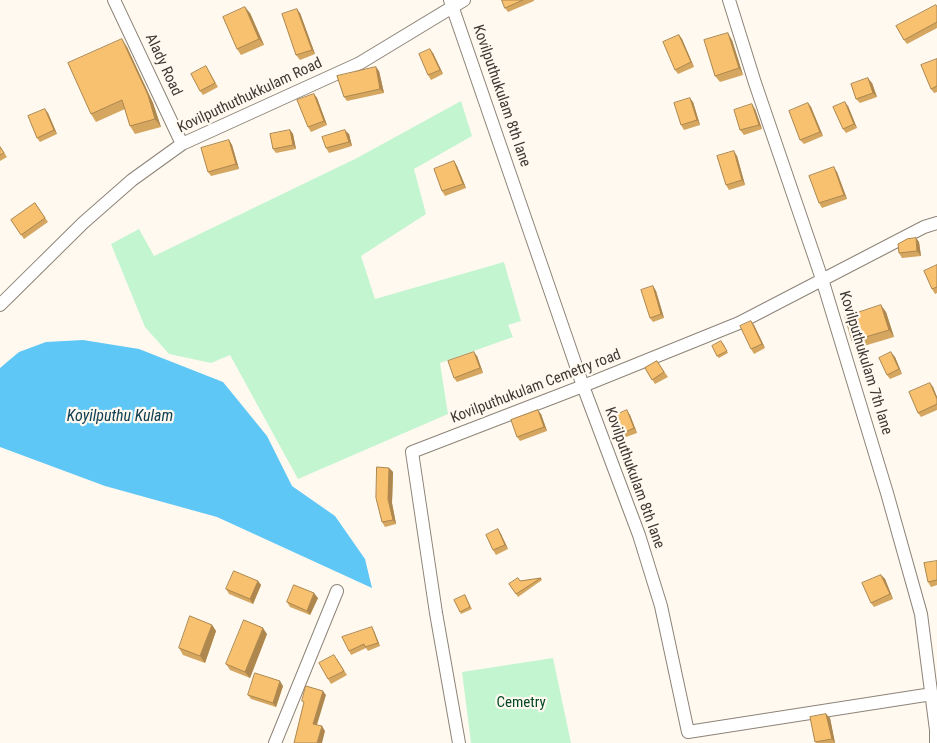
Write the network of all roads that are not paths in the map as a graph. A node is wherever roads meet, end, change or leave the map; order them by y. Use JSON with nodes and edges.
{"nodes":[{"id":1,"x":114,"y":0,"type":"edge"},
{"id":2,"x":729,"y":0,"type":"edge"},
{"id":3,"x":456,"y":2,"type":"edge"},
{"id":4,"x":182,"y":144,"type":"junction"},
{"id":5,"x":937,"y":223,"type":"edge"},
{"id":6,"x":822,"y":279,"type":"junction"},
{"id":7,"x":0,"y":305,"type":"edge"},
{"id":8,"x":583,"y":386,"type":"junction"},
{"id":9,"x":336,"y":592,"type":"dead end"},
{"id":10,"x":932,"y":694,"type":"junction"},
{"id":11,"x":275,"y":743,"type":"edge"},
{"id":12,"x":459,"y":743,"type":"edge"},
{"id":13,"x":936,"y":743,"type":"edge"}],
"edges":[{"from":1,"to":4,"type":"street","name":"Alady Road"},
{"from":2,"to":6,"type":"street","name":"Kovilputhukulam 7th lane"},
{"from":3,"to":4,"type":"street","name":"Kovilputhuthukkulam Road"},
{"from":3,"to":8,"type":"street","name":"Kovilputhukulam 8th lane"},
{"from":4,"to":7,"type":"street","name":"Kovilputhuthukkulam Road"},
{"from":5,"to":6,"type":"street","name":"Kovilputhukulam Cemetry road"},
{"from":6,"to":8,"type":"street","name":"Kovilputhukulam Cemetry road"},
{"from":6,"to":10,"type":"street","name":"Kovilputhukulam 7th lane"},
{"from":8,"to":10,"type":"street","name":"Kovilputhukulam 8th lane"},
{"from":8,"to":12,"type":"street","name":"Kovilputhukulam Cemetry road"},
{"from":9,"to":11,"type":"street"},
{"from":10,"to":13,"type":"street","name":"Kovilputhukulam 7th lane"}]}
